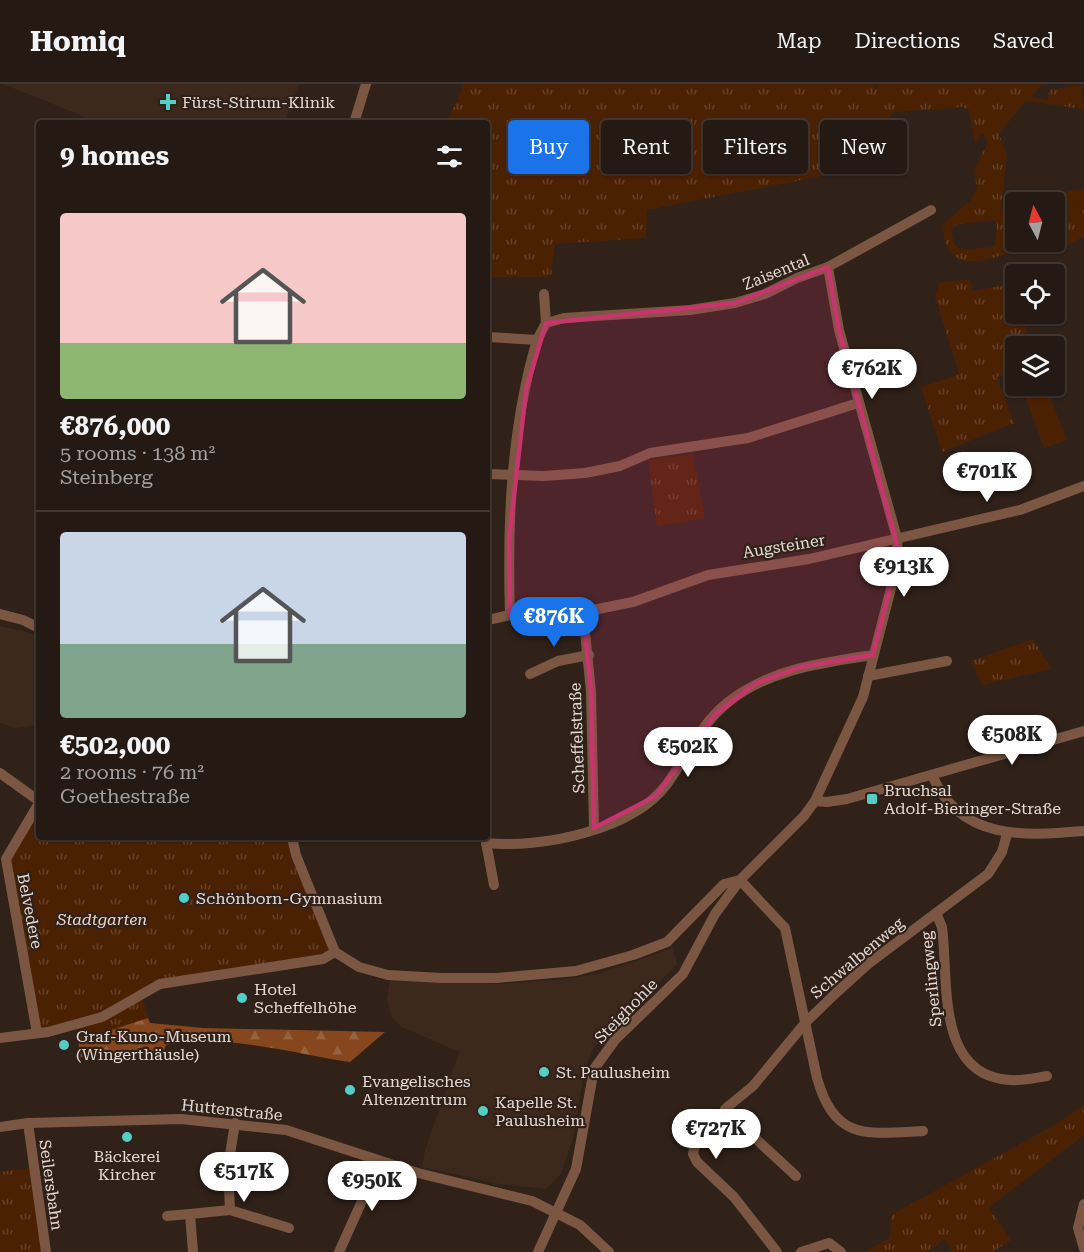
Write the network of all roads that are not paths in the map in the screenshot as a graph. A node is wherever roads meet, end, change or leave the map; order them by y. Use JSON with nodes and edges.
{"nodes":[{"id":1,"x":366,"y":84,"type":"edge"},
{"id":2,"x":355,"y":120,"type":"edge"},
{"id":3,"x":931,"y":210,"type":"dead end"},
{"id":4,"x":828,"y":267,"type":"junction"},
{"id":5,"x":544,"y":294,"type":"dead end"},
{"id":6,"x":546,"y":323,"type":"junction"},
{"id":7,"x":490,"y":337,"type":"edge"},
{"id":8,"x":537,"y":340,"type":"junction"},
{"id":9,"x":858,"y":403,"type":"junction"},
{"id":10,"x":490,"y":474,"type":"edge"},
{"id":11,"x":512,"y":475,"type":"junction"},
{"id":12,"x":1084,"y":486,"type":"edge"},
{"id":13,"x":897,"y":538,"type":"junction"},
{"id":14,"x":583,"y":612,"type":"junction"},
{"id":15,"x":0,"y":614,"type":"edge"},
{"id":16,"x":510,"y":615,"type":"junction"},
{"id":17,"x":490,"y":620,"type":"edge"},
{"id":18,"x":36,"y":626,"type":"edge"},
{"id":19,"x":589,"y":655,"type":"junction"},
{"id":20,"x":873,"y":655,"type":"junction"},
{"id":21,"x":947,"y":661,"type":"dead end"},
{"id":22,"x":530,"y":674,"type":"dead end"},
{"id":23,"x":868,"y":676,"type":"junction"},
{"id":24,"x":1084,"y":731,"type":"edge"},
{"id":25,"x":0,"y":773,"type":"edge"},
{"id":26,"x":932,"y":775,"type":"junction"},
{"id":27,"x":36,"y":800,"type":"edge"},
{"id":28,"x":815,"y":801,"type":"junction"},
{"id":29,"x":36,"y":807,"type":"edge"},
{"id":30,"x":594,"y":828,"type":"junction"},
{"id":31,"x":1084,"y":831,"type":"edge"},
{"id":32,"x":1007,"y":834,"type":"junction"},
{"id":33,"x":293,"y":840,"type":"edge"},
{"id":34,"x":486,"y":840,"type":"edge"},
{"id":35,"x":3,"y":860,"type":"edge"},
{"id":36,"x":740,"y":880,"type":"junction"},
{"id":37,"x":494,"y":885,"type":"dead end"},
{"id":38,"x":936,"y":913,"type":"junction"},
{"id":39,"x":335,"y":952,"type":"junction"},
{"id":40,"x":806,"y":1022,"type":"junction"},
{"id":41,"x":38,"y":1033,"type":"junction"},
{"id":42,"x":0,"y":1038,"type":"edge"},
{"id":43,"x":1047,"y":1077,"type":"dead end"},
{"id":44,"x":725,"y":1109,"type":"dead end"},
{"id":45,"x":27,"y":1123,"type":"junction"},
{"id":46,"x":235,"y":1123,"type":"junction"},
{"id":47,"x":0,"y":1127,"type":"edge"},
{"id":48,"x":923,"y":1131,"type":"dead end"},
{"id":49,"x":380,"y":1161,"type":"junction"},
{"id":50,"x":796,"y":1176,"type":"dead end"},
{"id":51,"x":1084,"y":1204,"type":"edge"},
{"id":52,"x":230,"y":1210,"type":"junction"},
{"id":53,"x":557,"y":1211,"type":"junction"},
{"id":54,"x":190,"y":1214,"type":"junction"},
{"id":55,"x":167,"y":1216,"type":"dead end"},
{"id":56,"x":289,"y":1228,"type":"dead end"},
{"id":57,"x":1084,"y":1249,"type":"edge"},
{"id":58,"x":46,"y":1252,"type":"edge"},
{"id":59,"x":193,"y":1252,"type":"edge"},
{"id":60,"x":339,"y":1252,"type":"edge"},
{"id":61,"x":538,"y":1252,"type":"edge"},
{"id":62,"x":609,"y":1252,"type":"edge"},
{"id":63,"x":777,"y":1252,"type":"edge"},
{"id":64,"x":801,"y":1252,"type":"edge"},
{"id":65,"x":841,"y":1252,"type":"edge"}],
"edges":[{"from":1,"to":2,"type":"street"},
{"from":3,"to":4,"type":"street","name":"Zaisental"},
{"from":4,"to":6,"type":"street","name":"Zaisental"},
{"from":4,"to":9,"type":"street"},
{"from":5,"to":6,"type":"street"},
{"from":6,"to":8,"type":"street"},
{"from":7,"to":8,"type":"street"},
{"from":8,"to":11,"type":"street"},
{"from":9,"to":11,"type":"street"},
{"from":9,"to":13,"type":"street"},
{"from":10,"to":11,"type":"street"},
{"from":11,"to":16,"type":"street"},
{"from":12,"to":13,"type":"street","name":"Augsteiner"},
{"from":13,"to":14,"type":"street","name":"Augsteiner"},
{"from":13,"to":20,"type":"street"},
{"from":14,"to":16,"type":"street","name":"Augsteiner"},
{"from":14,"to":19,"type":"street","name":"Scheffelstraße"},
{"from":15,"to":18,"type":"street"},
{"from":16,"to":17,"type":"street","name":"Augsteiner"},
{"from":19,"to":22,"type":"street"},
{"from":19,"to":30,"type":"street","name":"Scheffelstraße"},
{"from":20,"to":23,"type":"street"},
{"from":20,"to":30,"type":"street"},
{"from":21,"to":23,"type":"street"},
{"from":23,"to":28,"type":"street"},
{"from":24,"to":26,"type":"street"},
{"from":25,"to":27,"type":"street"},
{"from":26,"to":28,"type":"street"},
{"from":26,"to":32,"type":"street"},
{"from":28,"to":36,"type":"street"},
{"from":29,"to":35,"type":"street","name":"Belvedere"},
{"from":30,"to":34,"type":"street"},
{"from":31,"to":32,"type":"street"},
{"from":32,"to":38,"type":"street","name":"Schwalbenweg"},
{"from":33,"to":39,"type":"street"},
{"from":34,"to":37,"type":"street"},
{"from":35,"to":41,"type":"street","name":"Belvedere"},
{"from":36,"to":39,"type":"street"},
{"from":36,"to":40,"type":"street"},
{"from":36,"to":53,"type":"street","name":"Steighohle"},
{"from":38,"to":40,"type":"street","name":"Schwalbenweg"},
{"from":38,"to":43,"type":"street","name":"Sperlingweg"},
{"from":39,"to":41,"type":"street"},
{"from":40,"to":44,"type":"street","name":"Schwalbenweg"},
{"from":40,"to":48,"type":"street"},
{"from":41,"to":42,"type":"street"},
{"from":45,"to":46,"type":"street","name":"Huttenstraße"},
{"from":45,"to":47,"type":"street","name":"Huttenstraße"},
{"from":45,"to":58,"type":"street","name":"Seilersbahn"},
{"from":46,"to":49,"type":"street","name":"Huttenstraße"},
{"from":46,"to":52,"type":"street"},
{"from":49,"to":53,"type":"street","name":"Huttenstraße"},
{"from":49,"to":60,"type":"street"},
{"from":50,"to":63,"type":"street"},
{"from":51,"to":57,"type":"street"},
{"from":52,"to":54,"type":"street"},
{"from":52,"to":56,"type":"street"},
{"from":53,"to":61,"type":"street","name":"Steighohle"},
{"from":53,"to":62,"type":"street","name":"Huttenstraße"},
{"from":54,"to":55,"type":"street"},
{"from":54,"to":59,"type":"street"},
{"from":64,"to":65,"type":"street"}]}
